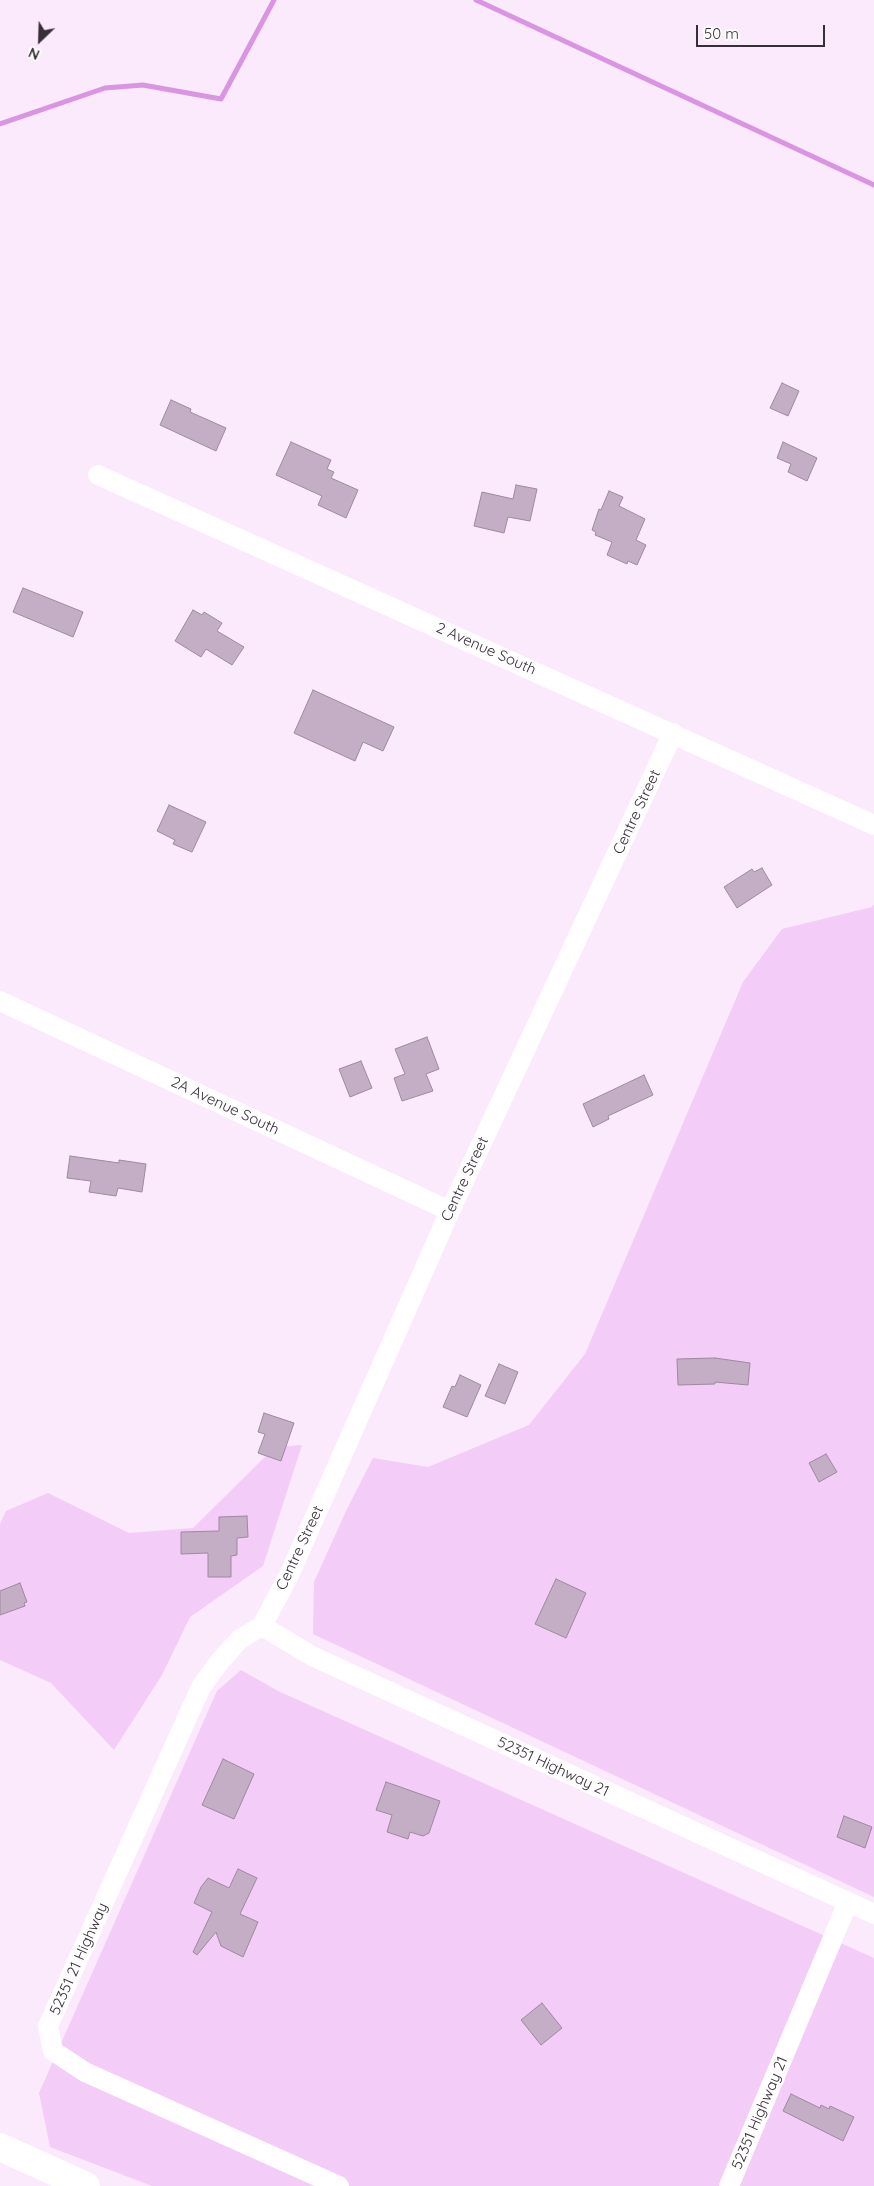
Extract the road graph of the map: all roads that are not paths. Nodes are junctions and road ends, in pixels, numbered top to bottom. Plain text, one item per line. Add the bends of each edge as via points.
1 (98, 475) dead end
2 (673, 734) junction
3 (874, 824) edge
4 (0, 1001) edge
5 (450, 1211) junction
6 (262, 1626) junction
7 (848, 1902) junction
8 (874, 1914) edge
9 (0, 2147) edge
10 (86, 2186) edge
11 (339, 2186) edge
12 (729, 2186) edge

1 - 2 street, 2 Avenue South
2 - 3 street, 2 Avenue South
2 - 5 street, Centre Street
4 - 5 street, 2A Avenue South
5 - 6 street, Centre Street via 290,1573
6 - 7 street, 52351 Highway 21 via 312,1656
6 - 11 street, 52351 21 Highway via 240,1639 201,1687 48,2026 53,2051 85,2072
7 - 8 street, 52351 Highway 21
7 - 12 street, 52351 Highway 21
9 - 10 main road

